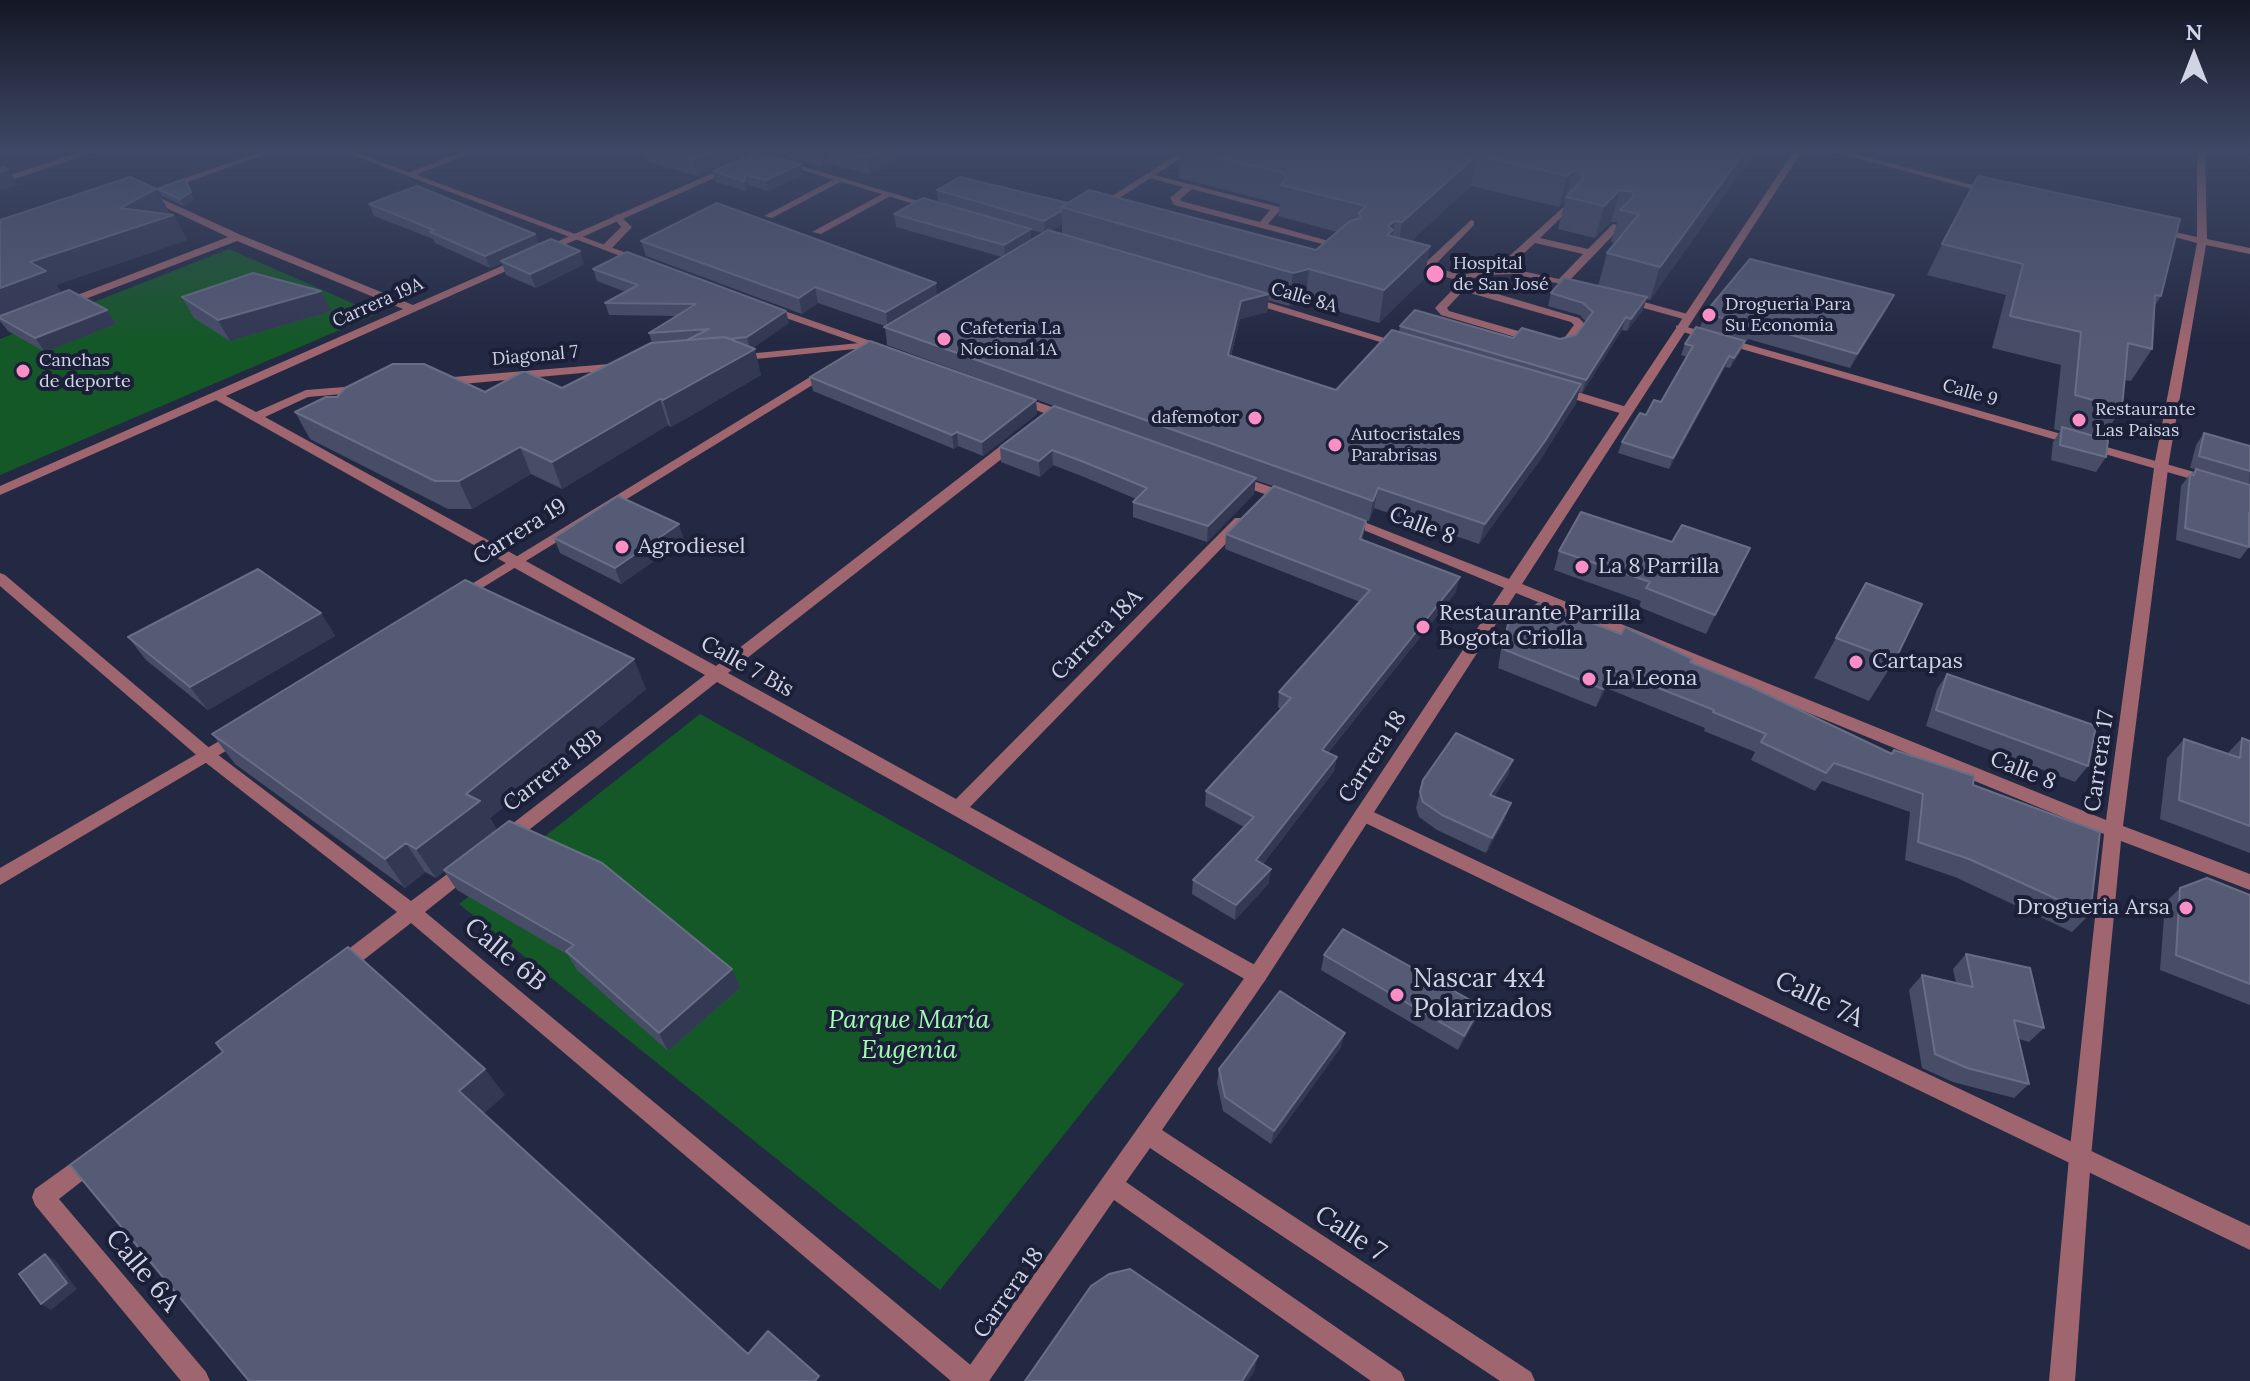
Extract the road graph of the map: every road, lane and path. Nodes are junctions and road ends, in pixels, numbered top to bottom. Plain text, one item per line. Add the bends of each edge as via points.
1 (190, 215) edge
2 (522, 215) edge
3 (622, 215) edge
4 (848, 215) edge
5 (1225, 215) edge
6 (1270, 215) edge
7 (1558, 215) edge
8 (1755, 215) edge
9 (2202, 215) edge
10 (618, 217) junction
11 (1471, 223) dead end
12 (1262, 225) junction
13 (1617, 226) edge
14 (2147, 229) edge
15 (817, 232) dead end
16 (575, 235) junction
17 (237, 237) junction
18 (1311, 238) junction
19 (1533, 239) junction
20 (2202, 241) junction
21 (607, 247) junction
22 (1301, 247) edge
23 (1350, 248) edge
24 (2250, 251) edge
25 (1590, 253) junction
26 (1391, 259) edge
27 (652, 264) edge
28 (1426, 268) junction
29 (1499, 271) junction
30 (1462, 282) junction
31 (1562, 282) junction
32 (1592, 290) edge
33 (1232, 295) edge
34 (1607, 295) edge
35 (756, 304) edge
36 (411, 308) junction
37 (44, 311) edge
38 (1684, 323) junction
39 (876, 341) junction
40 (1411, 348) edge
41 (892, 352) edge
42 (726, 359) edge
43 (632, 366) edge
44 (430, 382) edge
45 (383, 386) edge
46 (1545, 387) edge
47 (216, 395) junction
48 (1009, 396) edge
49 (1626, 411) junction
50 (1053, 412) junction
51 (255, 417) junction
52 (1041, 422) edge
53 (1082, 423) edge
54 (1029, 432) edge
55 (2161, 465) junction
56 (1226, 475) edge
57 (0, 491) edge
58 (1269, 491) junction
59 (2250, 492) edge
60 (1297, 501) edge
61 (1325, 512) edge
62 (513, 561) junction
63 (0, 578) edge
64 (1513, 584) junction
65 (447, 603) edge
66 (716, 675) junction
67 (247, 730) edge
68 (207, 755) junction
69 (957, 809) junction
70 (1363, 814) junction
71 (2113, 832) junction
72 (0, 877) edge
73 (2250, 882) edge
74 (411, 912) junction
75 (1257, 976) junction
76 (325, 979) edge
77 (1147, 1133) junction
78 (104, 1150) edge
79 (2080, 1157) junction
80 (1111, 1185) junction
81 (2250, 1238) edge
82 (197, 1381) edge
83 (972, 1381) edge
84 (1392, 1381) edge
85 (1522, 1381) edge
86 (2062, 1381) edge

1 - 17 street
2 - 16 street
3 - 10 street, Carrera 19A
4 - 15 street
5 - 12 street
6 - 12 street
7 - 19 street
8 - 38 street, Carrera 18
9 - 20 street, Carrera 17
10 - 16 street, Carrera 19A
10 - 21 street via 627,227
11 - 28 street
12 - 18 street
13 - 25 street
14 - 20 street
16 - 21 street
16 - 36 street, Carrera 19A
17 - 36 street
17 - 37 street
18 - 22 street
18 - 23 street
19 - 25 street
19 - 29 street
20 - 24 street
20 - 55 street, Carrera 17
21 - 27 street
25 - 31 street
26 - 28 street
28 - 30 street
29 - 30 street
29 - 31 street
30 - 30 street via 1443,312 1556,346 1566,344 1580,325
31 - 32 street
33 - 40 street, Calle 8A
34 - 38 street, Calle 9
35 - 39 street
36 - 47 street, Carrera 19A
38 - 49 street, Carrera 18
38 - 55 street, Calle 9
39 - 41 street
39 - 42 street
39 - 62 street, Carrera 19
43 - 44 street, Diagonal 7
45 - 51 street via 306,394
46 - 49 street
47 - 51 street, Calle 7 Bis
47 - 57 street, Carrera 19A
48 - 50 street
49 - 64 street, Carrera 18
50 - 52 street
50 - 53 street
51 - 62 street, Calle 7 Bis
54 - 66 street, Carrera 18B
55 - 59 street, Calle 9
55 - 71 street, Carrera 17
56 - 58 street
58 - 60 street
58 - 69 street, Carrera 18A
61 - 64 street, Calle 8
62 - 65 street, Carrera 19
62 - 66 street, Calle 7 Bis
63 - 68 street, Calle 6B
64 - 70 street, Carrera 18
64 - 71 street, Calle 8
66 - 69 street, Calle 7 Bis
66 - 74 street, Carrera 18B
67 - 68 street
68 - 72 street
68 - 74 street, Calle 6B
69 - 75 street, Calle 7 Bis
70 - 75 street, Carrera 18
70 - 79 street, Calle 7A
71 - 73 street, Calle 8
71 - 79 street, Carrera 17
74 - 76 street, Carrera 18B
74 - 83 street, Calle 6B
75 - 77 street, Carrera 18
77 - 80 street, Carrera 18
77 - 85 street, Calle 7
78 - 82 street, Calle 6A via 43,1197
79 - 81 street, Calle 7A
79 - 86 street, Carrera 17
80 - 83 street, Carrera 18
80 - 84 street

